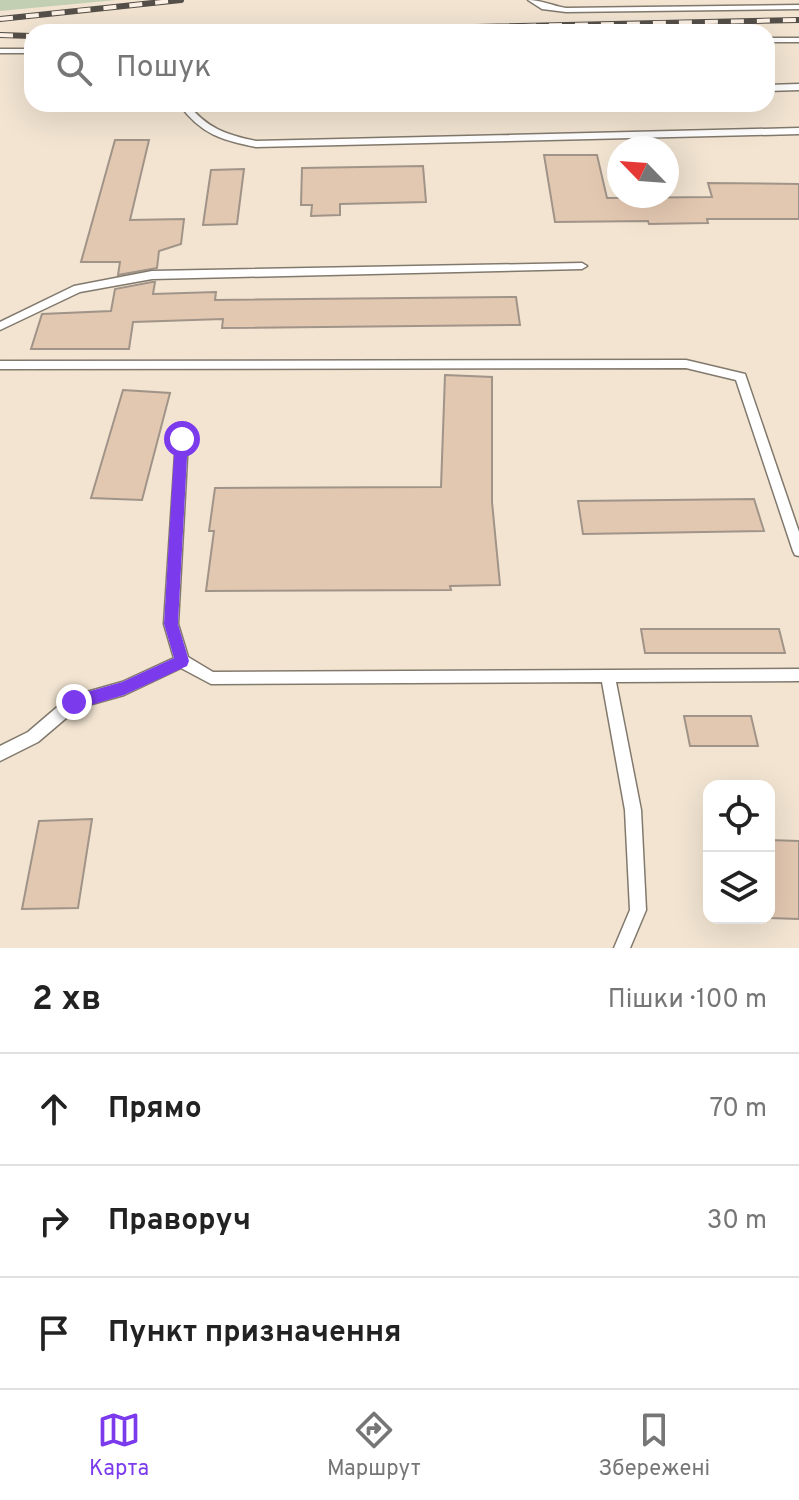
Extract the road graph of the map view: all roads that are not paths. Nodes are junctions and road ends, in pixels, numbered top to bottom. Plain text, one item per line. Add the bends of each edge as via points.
1 (532, 0) edge
2 (799, 7) edge
3 (775, 40) edge
4 (799, 40) edge
5 (0, 51) edge
6 (24, 52) edge
7 (799, 87) edge
8 (775, 88) edge
9 (189, 112) edge
10 (799, 131) edge
11 (582, 266) dead end
12 (0, 326) edge
13 (0, 365) edge
14 (182, 439) dead end
15 (799, 551) edge
16 (182, 661) junction
17 (799, 675) edge
18 (608, 676) junction
19 (0, 754) edge
20 (622, 948) edge

1 - 2 lane via 566,10
3 - 4 lane
5 - 6 lane
7 - 8 lane
9 - 10 lane via 217,136 256,144
11 - 12 lane via 152,275 78,289
13 - 15 lane via 686,364 741,377
14 - 16 lane via 171,624
16 - 18 lane via 211,678
16 - 19 lane via 124,688 74,702 33,737
17 - 18 lane
18 - 20 lane via 633,810 638,910

